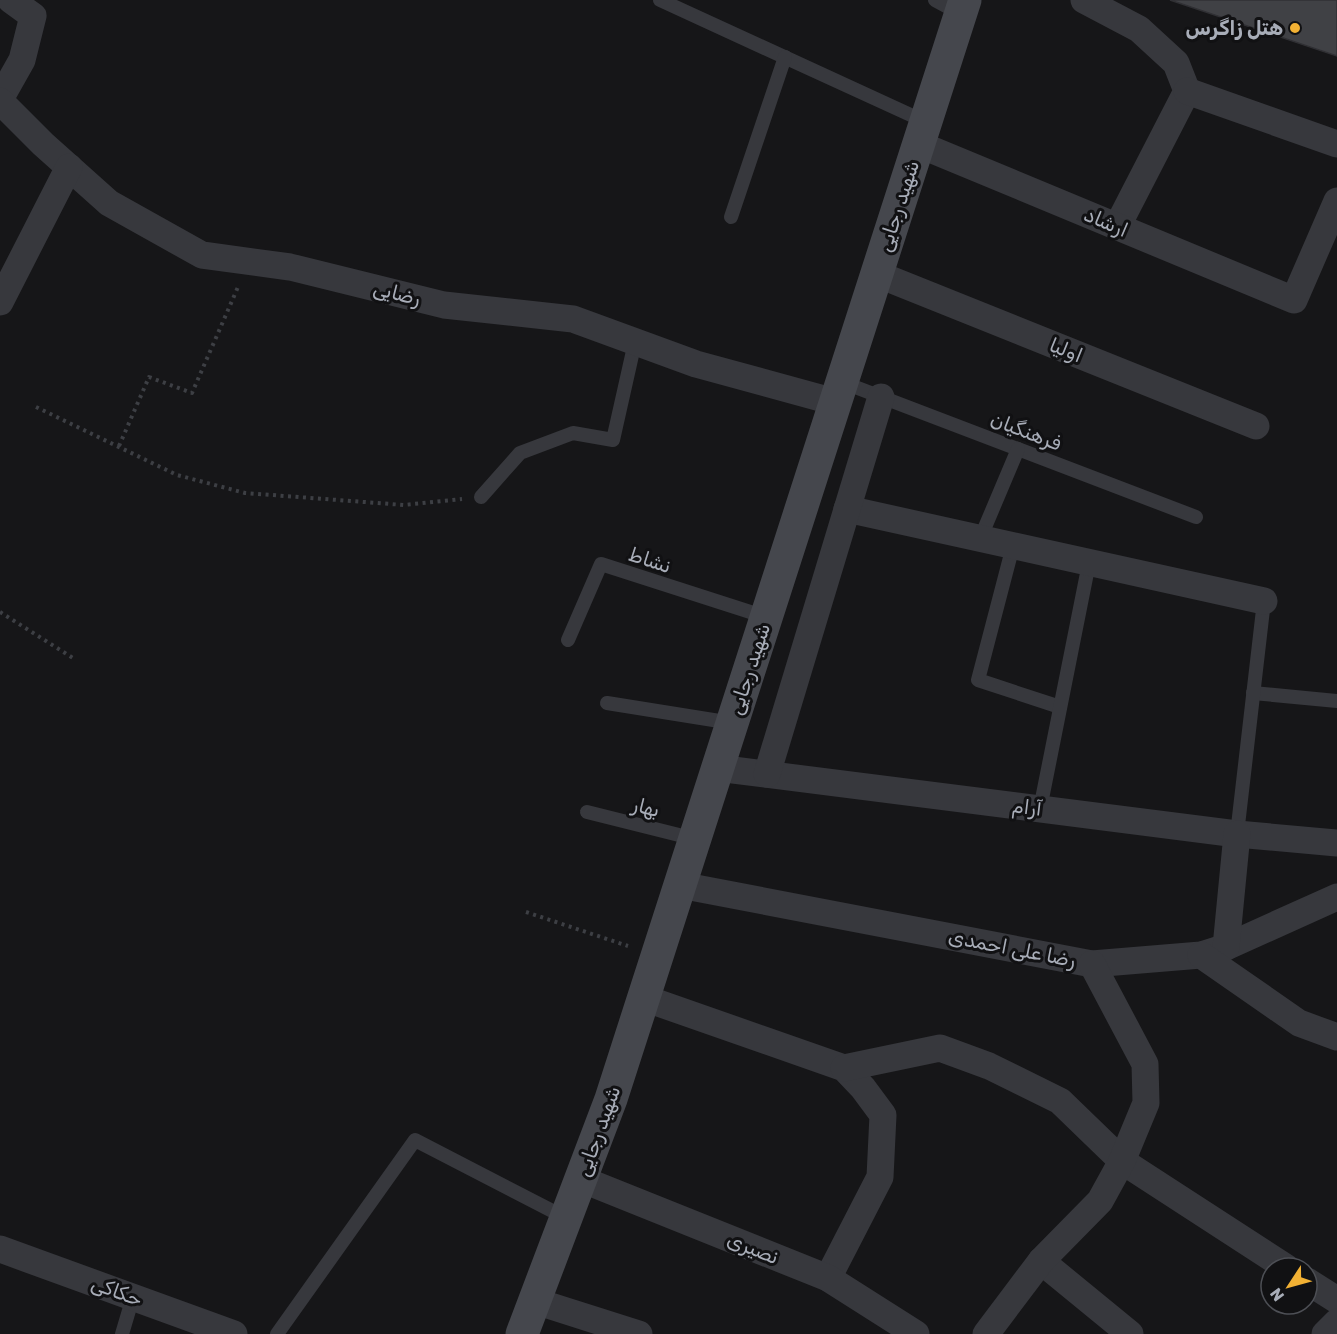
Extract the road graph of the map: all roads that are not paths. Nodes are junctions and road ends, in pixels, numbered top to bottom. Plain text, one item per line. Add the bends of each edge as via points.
1 (11, 0) edge
2 (660, 0) edge
3 (1084, 0) edge
4 (954, 5) edge
5 (785, 57) junction
6 (1187, 91) junction
7 (0, 100) edge
8 (922, 133) junction
9 (1337, 144) edge
10 (69, 167) junction
11 (1337, 201) edge
12 (731, 218) dead end
13 (1117, 227) junction
14 (877, 274) junction
15 (0, 302) edge
16 (635, 342) junction
17 (839, 392) junction
18 (881, 397) junction
19 (1256, 426) dead end
20 (1017, 449) junction
21 (480, 497) road end
22 (847, 509) junction
23 (1196, 517) dead end
24 (980, 539) junction
25 (1013, 546) junction
26 (1089, 563) junction
27 (1264, 601) joint
28 (766, 617) junction
29 (568, 640) dead end
30 (1253, 693) junction
31 (1337, 702) edge
32 (607, 703) dead end
33 (1060, 708) junction
34 (732, 723) junction
35 (717, 768) junction
36 (767, 774) junction
37 (1040, 809) junction
38 (587, 812) dead end
39 (1237, 834) junction
40 (694, 839) junction
41 (1337, 843) edge
42 (680, 885) junction
43 (1337, 897) edge
44 (1214, 951) junction
45 (1092, 964) junction
46 (644, 998) junction
47 (1337, 1037) edge
48 (844, 1068) junction
49 (1122, 1161) junction
50 (581, 1179) junction
51 (566, 1218) junction
52 (0, 1249) edge
53 (1268, 1256) edge
54 (1041, 1261) junction
55 (828, 1278) junction
56 (1319, 1289) edge
57 (133, 1297) junction
58 (1337, 1300) edge
59 (535, 1301) junction
60 (1337, 1322) edge
61 (122, 1334) edge
62 (234, 1334) edge
63 (277, 1334) edge
64 (522, 1334) edge
65 (639, 1334) edge
66 (916, 1334) edge
67 (986, 1334) edge
68 (1130, 1334) edge
69 (1324, 1334) edge

1 - 7 street, رضایی via 33,16 22,60
2 - 5 lane
3 - 6 street via 1139,29 1176,63
4 - 8 main road, شهید رجایی
5 - 8 lane
5 - 12 lane
6 - 9 street
6 - 13 street
7 - 10 street, رضایی
8 - 13 street, ارشاد
8 - 14 main road, شهید رجایی
10 - 15 street
10 - 16 street, رضایی via 109,203 202,255 290,267 444,305 573,319
11 - 13 street, ارشاد via 1294,300
14 - 17 main road, شهید رجایی
14 - 19 street, اولیا
16 - 17 street, رضایی via 696,364
16 - 21 lane via 613,440 573,434 520,453
17 - 18 lane, فرهنگیان
17 - 28 main road, شهید رجایی
18 - 20 lane, فرهنگیان
18 - 22 street
20 - 23 lane, فرهنگیان
20 - 24 lane
22 - 24 street
22 - 36 street
24 - 25 street
25 - 26 street
25 - 33 lane via 978,680
26 - 27 street
26 - 33 lane
27 - 30 lane
28 - 29 lane, نشاط via 601,564
28 - 34 main road, شهید رجایی
30 - 31 lane
30 - 39 lane
32 - 34 lane
33 - 37 lane
34 - 35 main road, شهید رجایی
35 - 36 street, آرام
35 - 40 main road, شهید رجایی
36 - 37 street, آرام
37 - 39 street, آرام
38 - 40 lane, بهار
39 - 41 street, آرام
39 - 44 street
40 - 42 main road, شهید رجایی
42 - 45 street, رضا علی احمدی
42 - 46 main road, شهید رجایی
43 - 44 street, رضا علی احمدی
44 - 45 street, رضا علی احمدی
44 - 47 street via 1299,1023
45 - 49 street via 1144,1064 1146,1103
46 - 48 street
46 - 50 main road, شهید رجایی
48 - 49 street via 940,1048 989,1066 1060,1101
48 - 55 street via 883,1115 880,1177
49 - 53 street
49 - 54 street via 1100,1201
50 - 51 main road, شهید رجایی
50 - 55 street, نصیری
51 - 59 main road, شهید رجایی
51 - 63 lane via 415,1140
52 - 57 street, حکاکی
54 - 67 street
54 - 68 street
55 - 66 street, نصیری
56 - 58 street
57 - 61 lane
57 - 62 street, حکاکی
59 - 64 main road, شهید رجایی
59 - 65 street
60 - 69 street

